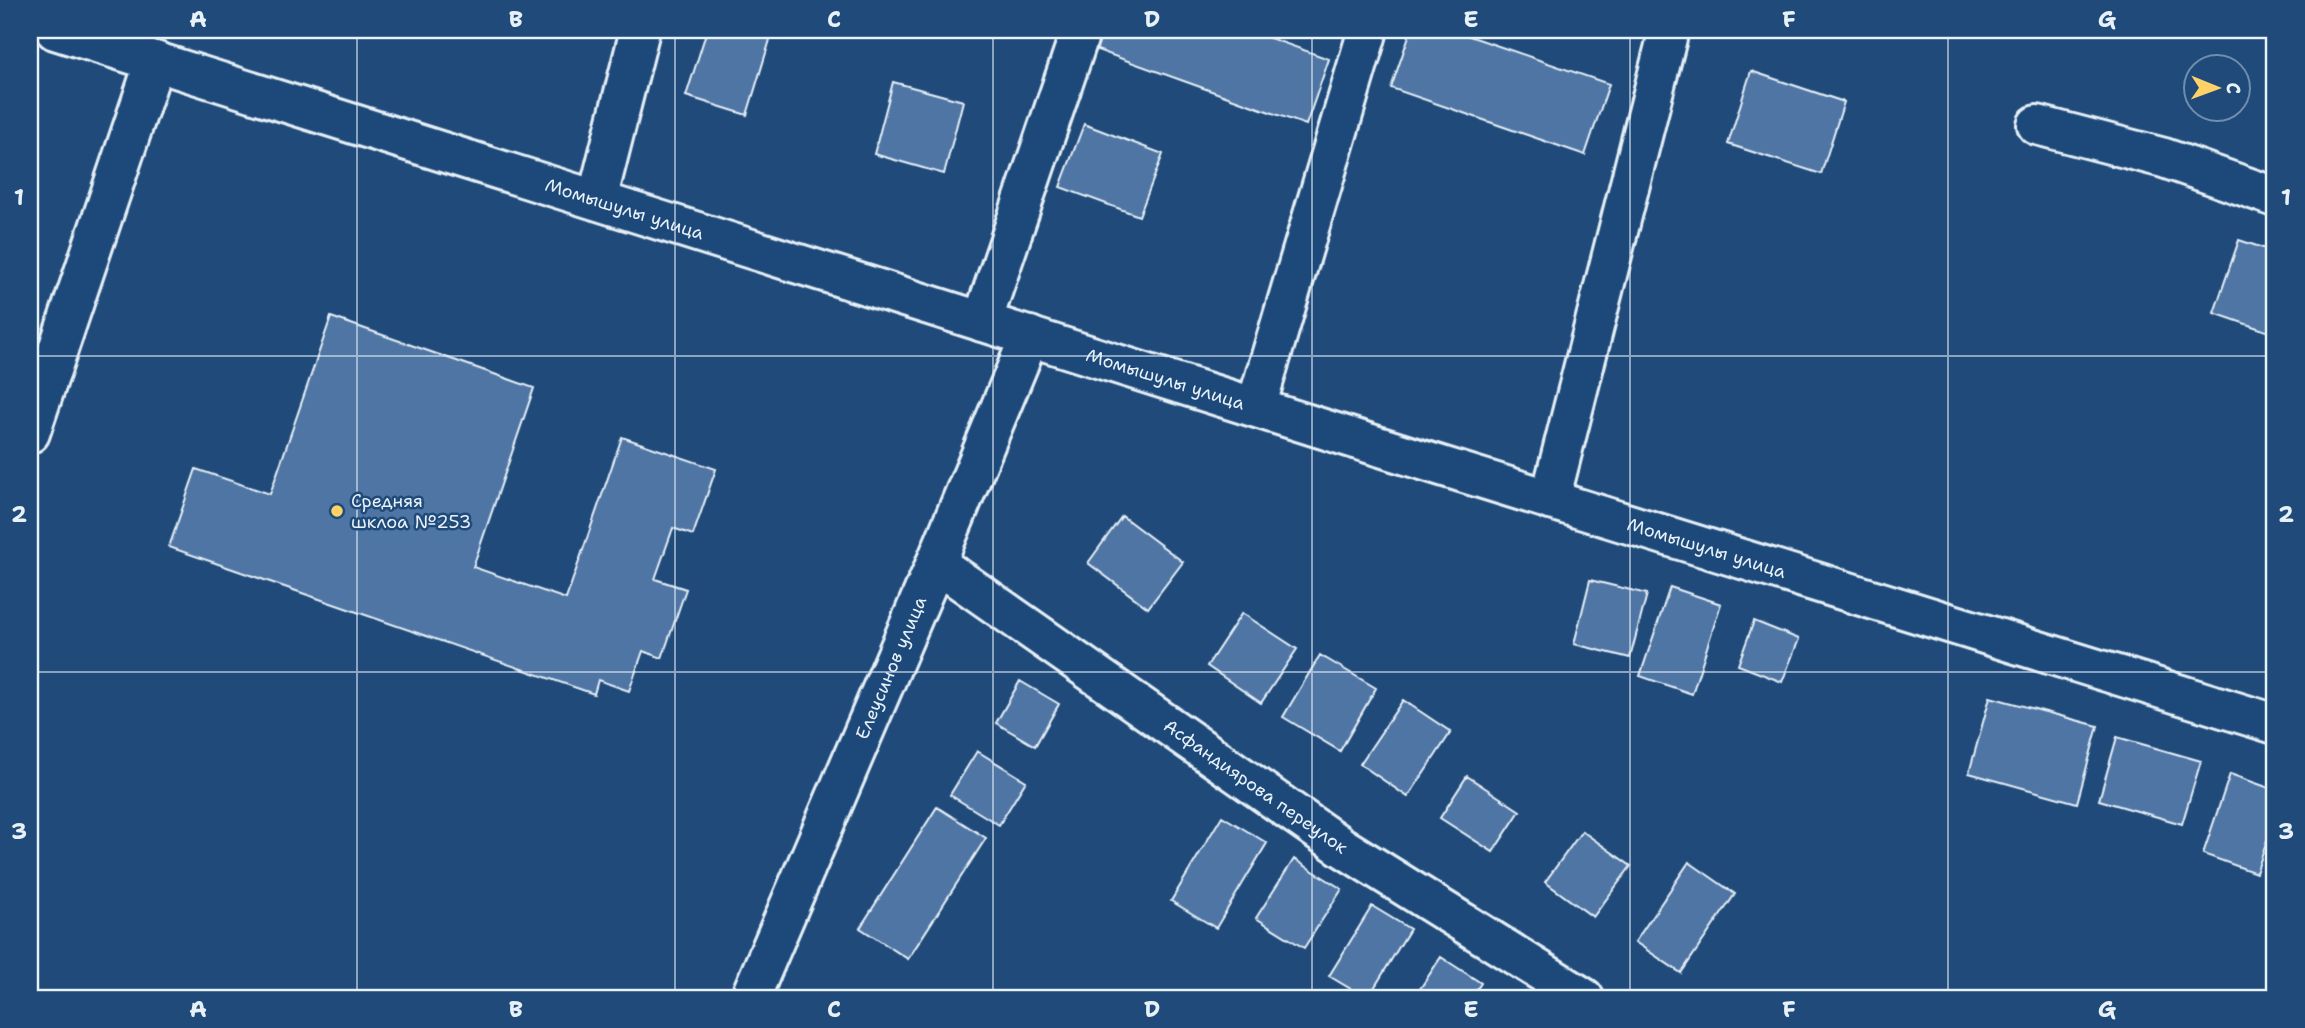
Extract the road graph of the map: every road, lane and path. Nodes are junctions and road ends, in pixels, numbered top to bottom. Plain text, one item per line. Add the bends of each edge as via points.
1 (55, 30) edge
2 (640, 30) edge
3 (1081, 30) edge
4 (1368, 30) edge
5 (1669, 30) edge
6 (155, 61) junction
7 (2037, 125) dead end
8 (2275, 197) edge
9 (597, 200) junction
10 (982, 321) junction
11 (1030, 336) junction
12 (1255, 407) junction
13 (30, 433) edge
14 (1550, 500) junction
15 (936, 563) junction
16 (2275, 724) edge
17 (750, 998) edge
18 (1584, 998) edge

1 - 6 street, Момышулы улица
2 - 9 street
3 - 10 street
4 - 12 street
5 - 14 street
6 - 9 street, Момышулы улица
6 - 13 street
7 - 8 street via 2164,158
9 - 10 street, Момышулы улица
10 - 11 street, Момышулы улица
11 - 12 street, Момышулы улица
11 - 15 street, Елеусинов улица
12 - 14 street, Момышулы улица
14 - 16 street, Момышулы улица
15 - 17 street, Елеусинов улица
15 - 18 street, Асфандиярова переулок via 1342,847

